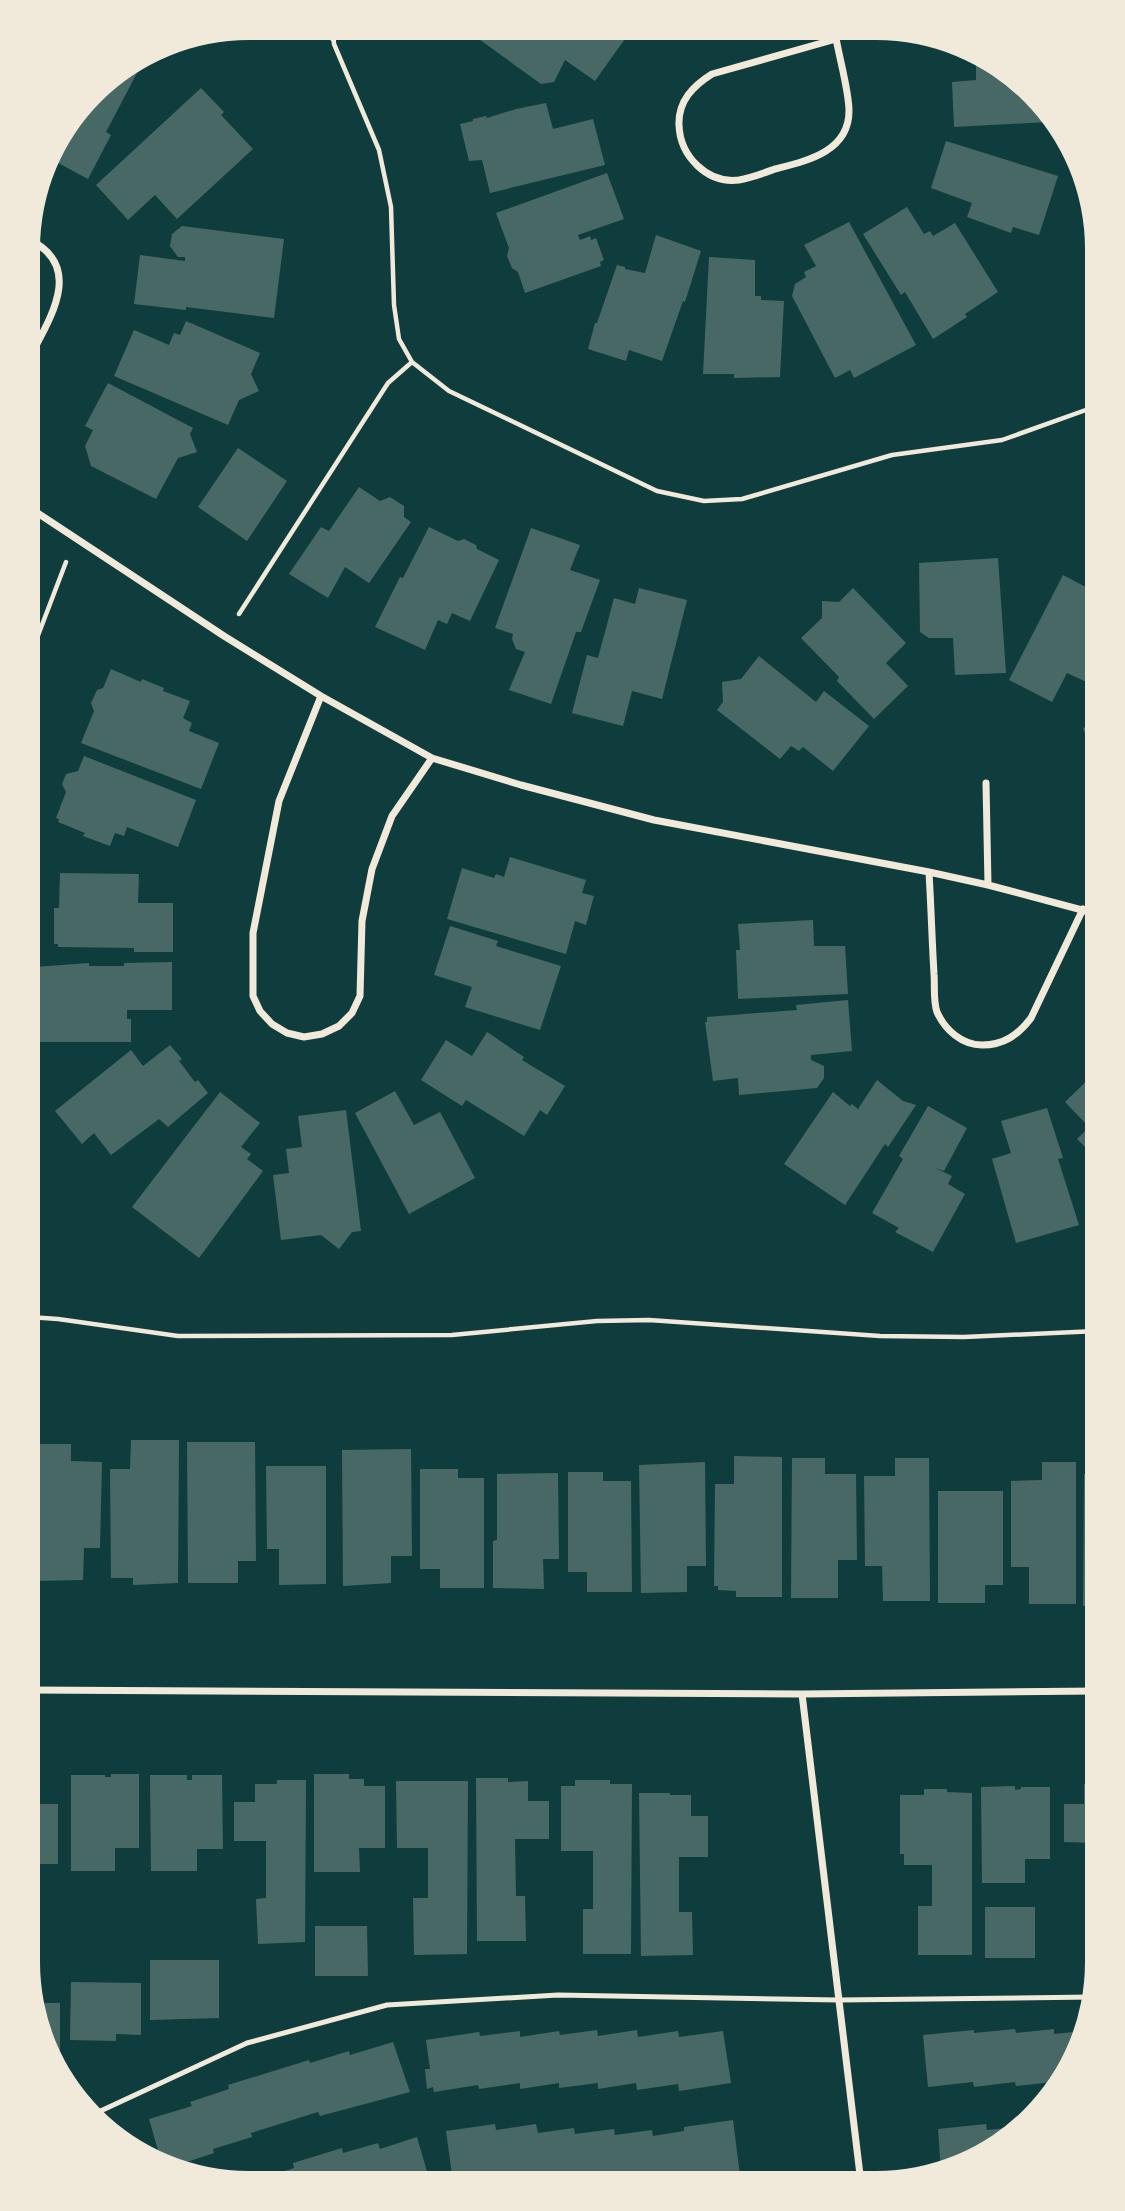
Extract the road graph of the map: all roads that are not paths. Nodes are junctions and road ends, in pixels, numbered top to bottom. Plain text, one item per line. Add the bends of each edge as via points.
1 (819, 40) edge
2 (836, 40) edge
3 (40, 247) edge
4 (40, 337) edge
5 (40, 515) edge
6 (321, 696) junction
7 (432, 758) junction
8 (986, 783) dead end
9 (929, 872) junction
10 (988, 885) junction
11 (1083, 909) joint
12 (40, 1690) edge
13 (1084, 1691) edge
14 (802, 1693) junction
15 (1082, 1997) edge
16 (839, 2000) junction
17 (102, 2110) edge
18 (860, 2171) edge

1 - 2 street via 712,74 696,84 679,117 679,136 694,164 722,179 738,180 819,157 837,143 849,112
3 - 4 street via 58,271 60,288
5 - 6 street
6 - 7 street
6 - 7 street via 279,801 253,933 253,996 266,1018 287,1033 304,1037 322,1034 352,1013 360,996 362,921 372,869 392,816
7 - 9 street via 654,820
8 - 10 street
9 - 10 street
9 - 11 street via 936,1008 951,1032 976,1045 992,1045 1021,1031
10 - 11 street
12 - 14 street
13 - 14 street
14 - 16 street
15 - 16 lane
16 - 17 lane via 558,1995 387,2005 247,2043
16 - 18 street

